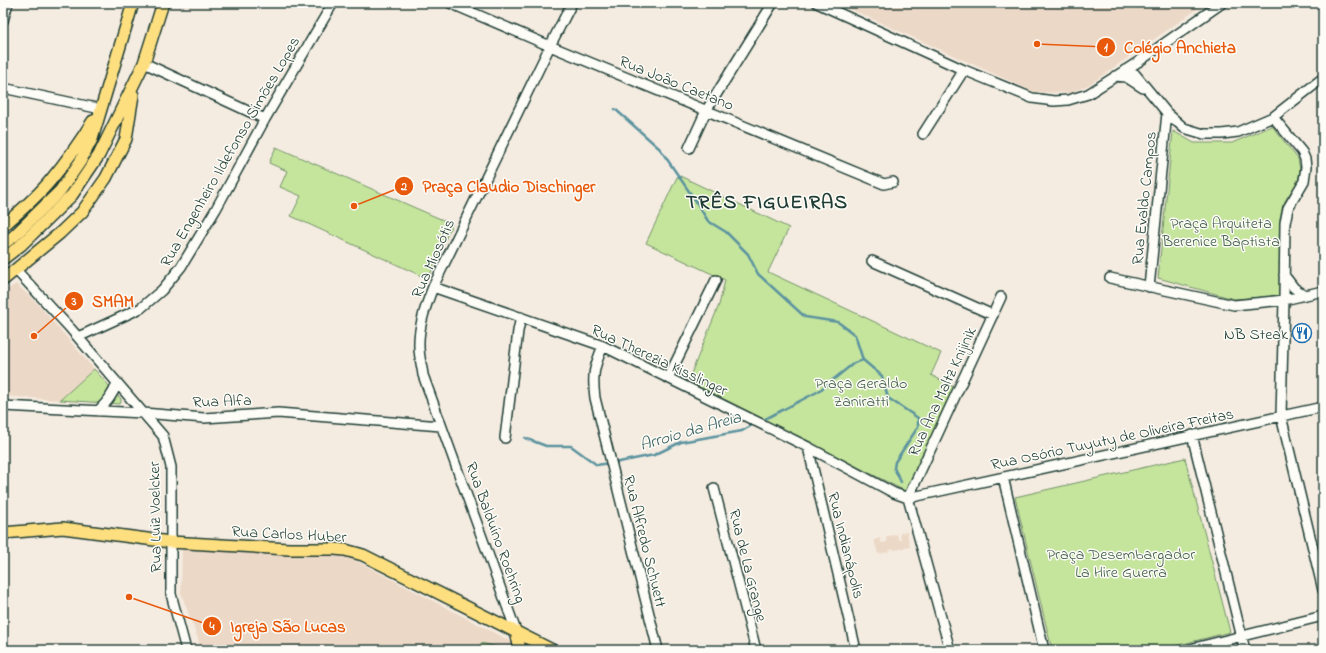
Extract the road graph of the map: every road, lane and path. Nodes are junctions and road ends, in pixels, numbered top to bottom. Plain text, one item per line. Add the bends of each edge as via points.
1 (8, 3) edge
2 (133, 3) edge
3 (163, 3) edge
4 (333, 3) edge
5 (450, 3) edge
6 (572, 3) edge
7 (773, 3) edge
8 (817, 3) edge
9 (1222, 3) edge
10 (3, 20) edge
11 (550, 46) junction
12 (1138, 62) junction
13 (144, 63) junction
14 (964, 70) junction
15 (1125, 70) junction
16 (1115, 76) junction
17 (1323, 78) edge
18 (134, 83) junction
19 (3, 88) edge
20 (1151, 93) junction
21 (101, 109) junction
22 (706, 111) junction
23 (1167, 112) junction
24 (1273, 117) junction
25 (265, 119) junction
26 (923, 134) dead end
27 (689, 148) dead end
28 (893, 182) dead end
29 (3, 226) edge
30 (3, 244) edge
31 (3, 259) edge
32 (872, 261) dead end
33 (16, 270) junction
34 (1284, 275) junction
35 (1110, 278) dead end
36 (3, 280) edge
37 (716, 280) dead end
38 (433, 287) junction
39 (1149, 287) junction
40 (1323, 291) edge
41 (1305, 295) junction
42 (1001, 297) dead end
43 (1284, 300) junction
44 (992, 315) junction
45 (522, 317) junction
46 (78, 337) junction
47 (603, 346) junction
48 (668, 378) junction
49 (117, 383) junction
50 (128, 395) junction
51 (3, 406) edge
52 (1323, 406) edge
53 (98, 411) junction
54 (120, 412) junction
55 (143, 413) junction
56 (1281, 416) junction
57 (424, 424) junction
58 (441, 426) junction
59 (1192, 436) junction
60 (505, 438) dead end
61 (447, 442) junction
62 (808, 447) junction
63 (1003, 477) junction
64 (714, 488) dead end
65 (908, 498) junction
66 (3, 533) edge
67 (170, 542) junction
68 (1323, 590) edge
69 (1323, 616) edge
70 (516, 631) junction
71 (1242, 636) junction
72 (186, 650) edge
73 (520, 650) edge
74 (552, 650) edge
75 (658, 650) edge
76 (756, 650) edge
77 (856, 650) edge
78 (950, 650) edge
79 (1044, 650) edge
80 (1186, 650) edge
81 (1245, 650) edge

1 - 10 street
2 - 21 main road
3 - 13 main road
4 - 25 street, Rua Engenheiro Ildefonso Simões Lopes
5 - 11 street, Rua João Caetano
6 - 11 street, Rua Miosótis
7 - 22 street
8 - 14 street
9 - 12 street
11 - 22 street, Rua João Caetano
11 - 38 street, Rua Miosótis
12 - 15 street
12 - 20 street via 1138,68
13 - 18 main road
13 - 25 street
14 - 16 street via 1032,98 1054,101 1088,94
14 - 26 street
15 - 16 street
15 - 20 street via 1135,74
16 - 20 street via 1126,77
17 - 24 street
18 - 31 main road via 99,155 72,195 22,245
18 - 33 main road via 126,139 106,178 82,212
19 - 21 street
20 - 23 street
21 - 29 main road via 49,182 25,208
21 - 30 main road via 92,139 80,162 60,190
22 - 27 street
22 - 28 street, Rua João Caetano via 884,184
23 - 24 street via 1184,128 1204,134 1238,132
23 - 39 street, Rua Evaldo Campos
24 - 34 street via 1302,152 1306,167 1304,181 1286,214
25 - 46 street, Rua Engenheiro Ildefonso Simões Lopes via 216,209 185,260 162,290 140,308
32 - 44 street
33 - 36 main road
33 - 46 street, Rua Luiz Voelcker
34 - 41 street via 1294,288
34 - 43 street
35 - 39 street
37 - 48 street
38 - 45 street, Rua Therezia Kisslinger
38 - 58 street, Rua Miosótis via 426,305 419,346 423,375
39 - 43 street via 1234,305
40 - 41 street
41 - 43 street
42 - 44 street, Rua Ana Maltz Knijinik
43 - 56 street
44 - 65 street, Rua Ana Maltz Knijinik
45 - 47 street, Rua Therezia Kisslinger
45 - 60 street via 518,331
46 - 49 street, Rua Luiz Voelcker
47 - 48 street, Rua Therezia Kisslinger
47 - 75 street, Rua Alfredo Schuett via 593,379 595,398
48 - 62 street, Rua Therezia Kisslinger
49 - 50 street, Rua Luiz Voelcker
49 - 53 street via 109,401
50 - 54 street via 128,406
50 - 55 street, Rua Luiz Voelcker
51 - 53 street, Rua Alfa
52 - 56 street, Rua Osório Tuyuty de Oliveira Freitas
53 - 54 street, Rua Alfa
54 - 55 street, Rua Alfa
55 - 57 street, Rua Alfa via 204,418 278,413
55 - 67 street, Rua Luiz Voelcker via 162,436 171,466
56 - 59 street, Rua Osório Tuyuty de Oliveira Freitas
56 - 68 street
57 - 58 street, Rua Alfa
57 - 61 street
58 - 61 street, Rua Balduíno Roehring
59 - 63 street, Rua Osório Tuyuty de Oliveira Freitas
59 - 71 street
61 - 70 street, Rua Balduíno Roehring
62 - 65 street, Rua Therezia Kisslinger
62 - 77 street, Rua Indianápolis
63 - 65 street, Rua Osório Tuyuty de Oliveira Freitas
63 - 79 street
64 - 76 street, Rua de La Grange
65 - 78 street
66 - 67 main road, Rua Carlos Huber via 63,528
67 - 70 main road, Rua Carlos Huber via 345,550 363,555
67 - 72 street, Rua Luiz Voelcker via 171,594
69 - 71 street
70 - 73 main road, Rua Balduíno Roehring
70 - 74 main road, Rua Carlos Huber
71 - 80 street
71 - 81 street

